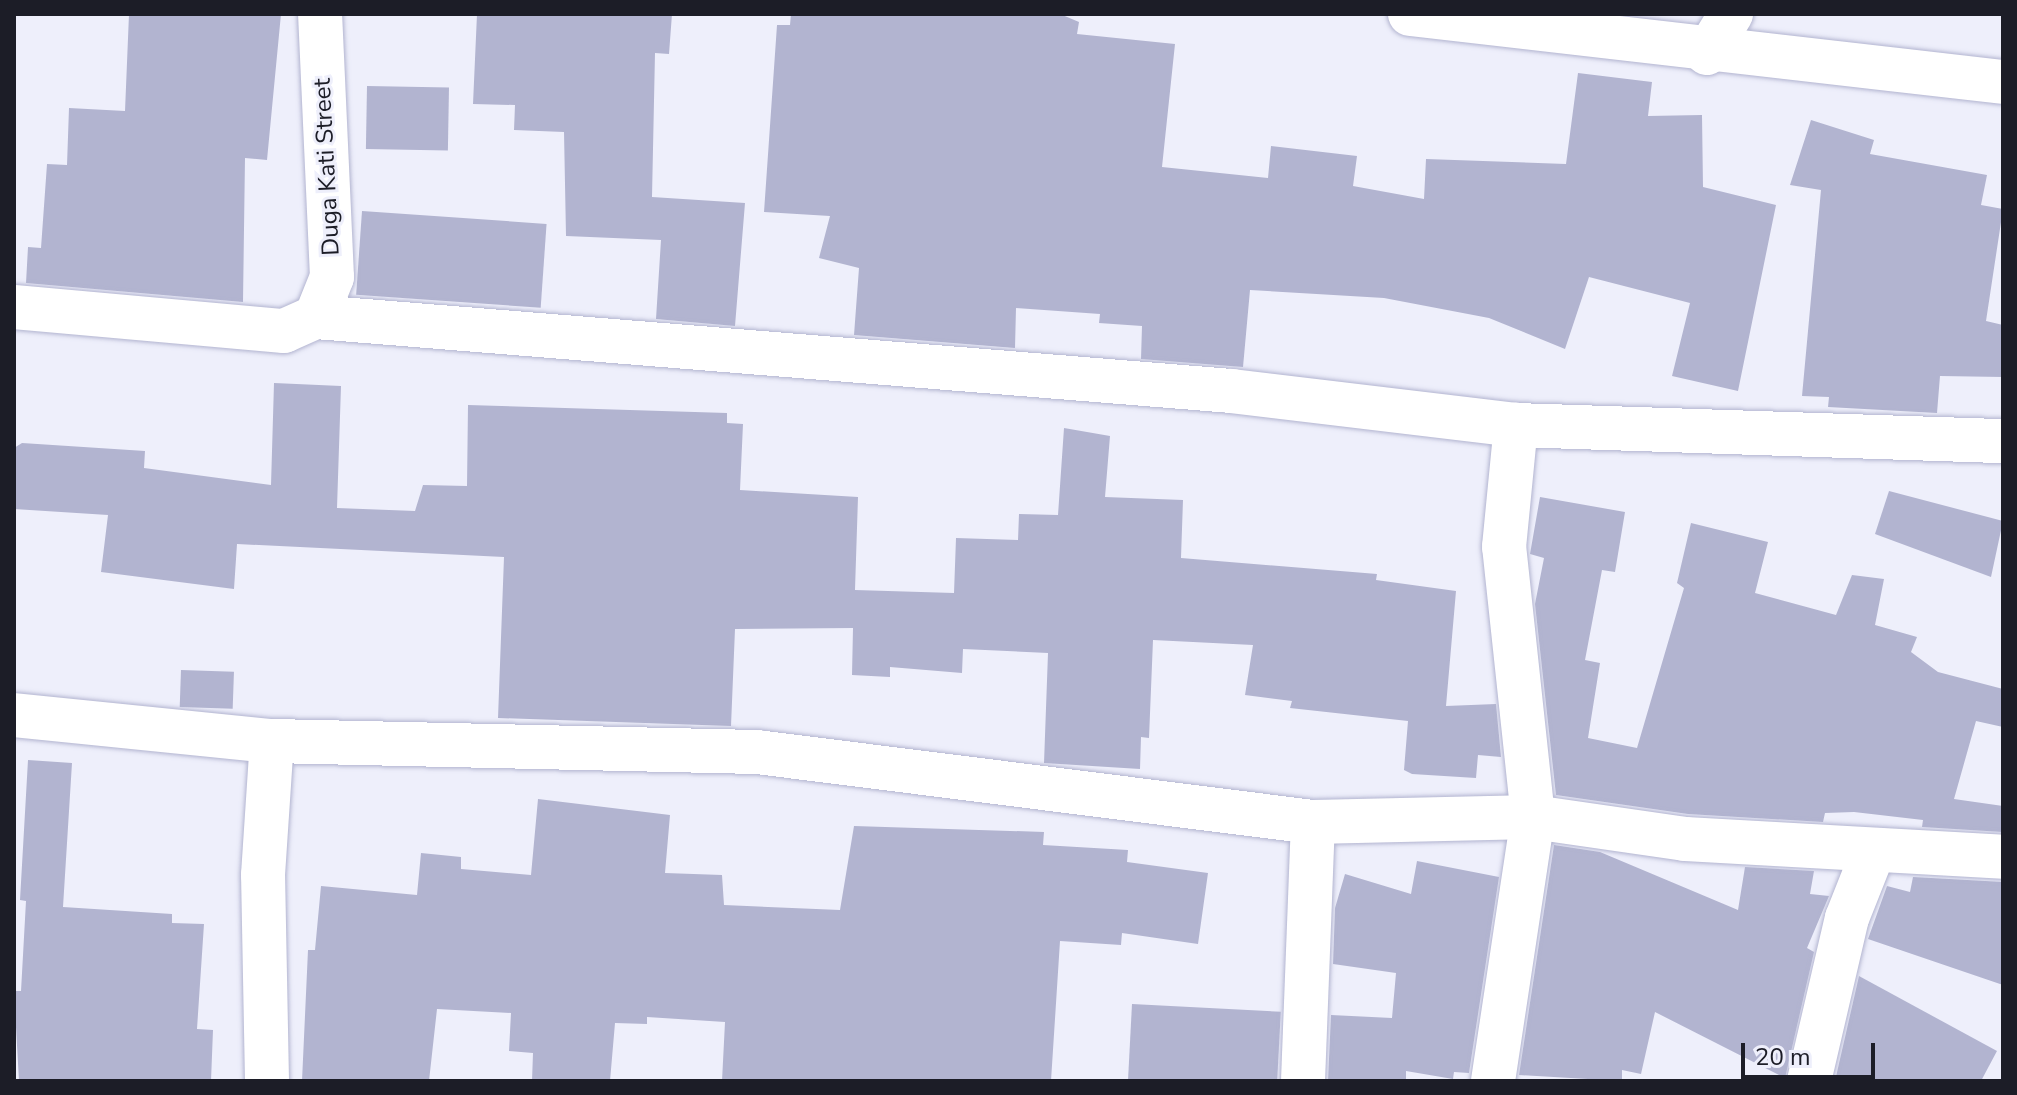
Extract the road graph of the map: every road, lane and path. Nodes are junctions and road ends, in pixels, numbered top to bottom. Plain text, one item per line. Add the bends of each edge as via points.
1 (320, 14) edge
2 (1410, 14) edge
3 (1731, 14) edge
4 (1707, 53) junction
5 (2003, 82) edge
6 (14, 307) edge
7 (316, 317) junction
8 (1516, 425) junction
9 (2003, 441) edge
10 (14, 715) edge
11 (272, 741) junction
12 (1533, 817) junction
13 (1313, 822) junction
14 (1872, 855) junction
15 (2003, 857) edge
16 (267, 1081) edge
17 (1303, 1081) edge
18 (1493, 1081) edge
19 (1809, 1081) edge

1 - 7 street, Duga Kati Street via 332,277
2 - 4 street
3 - 4 street
4 - 5 street
6 - 7 street via 284,331
7 - 8 street via 1231,391
8 - 9 street
8 - 12 street via 1504,547
10 - 11 street
11 - 13 street via 757,752
11 - 16 street via 263,875
12 - 13 street
12 - 14 street
12 - 18 street
13 - 17 street
14 - 15 street
14 - 19 street via 1847,918

